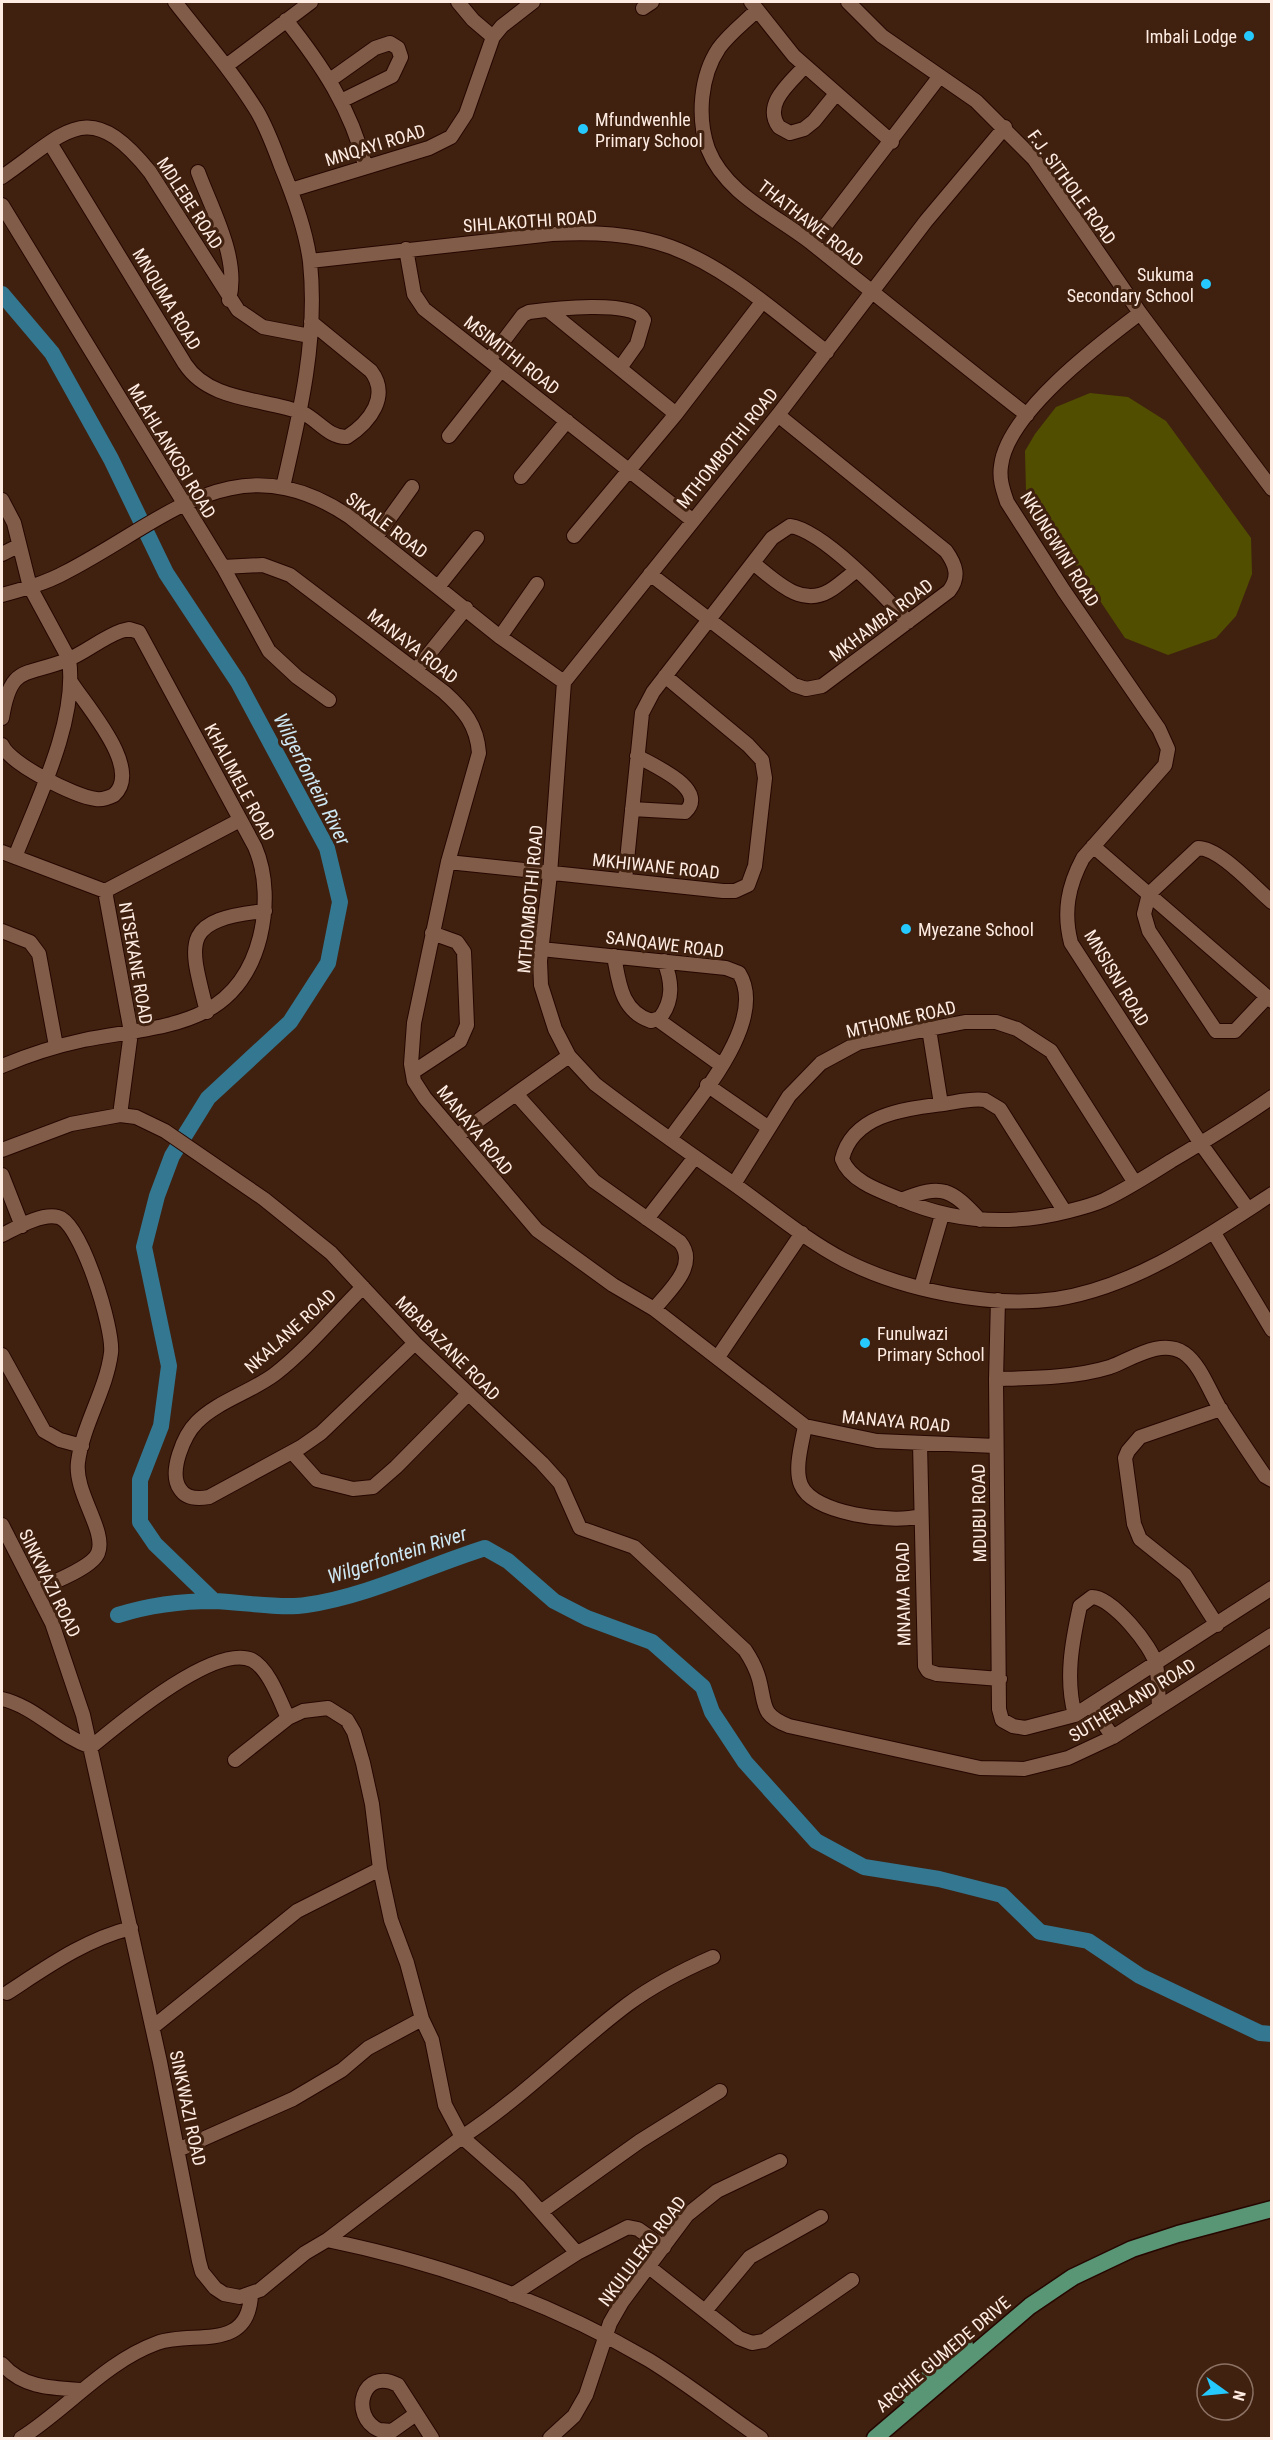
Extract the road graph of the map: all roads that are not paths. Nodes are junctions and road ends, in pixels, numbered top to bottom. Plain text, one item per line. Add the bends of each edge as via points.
1 (311, 2) edge
2 (458, 2) edge
3 (532, 2) edge
4 (848, 2) edge
5 (180, 3) edge
6 (754, 6) edge
7 (286, 20) junction
8 (493, 37) junction
9 (226, 66) junction
10 (805, 66) junction
11 (940, 76) junction
12 (330, 80) junction
13 (836, 95) junction
14 (341, 101) junction
15 (1005, 127) junction
16 (892, 141) junction
17 (50, 143) junction
18 (365, 165) junction
19 (198, 172) dead end
20 (2, 177) edge
21 (291, 190) junction
22 (2, 205) edge
23 (812, 243) junction
24 (406, 249) junction
25 (310, 261) junction
26 (871, 293) junction
27 (230, 300) junction
28 (762, 302) junction
29 (548, 310) junction
30 (1140, 313) junction
31 (311, 329) junction
32 (827, 352) junction
33 (489, 360) junction
34 (620, 368) junction
35 (501, 370) junction
36 (300, 412) junction
37 (676, 414) junction
38 (778, 415) junction
39 (1027, 415) junction
40 (567, 421) junction
41 (449, 436) dead end
42 (628, 470) junction
43 (521, 477) dead end
44 (412, 487) dead end
45 (283, 488) junction
46 (1272, 489) edge
47 (2, 500) edge
48 (182, 503) junction
49 (692, 520) junction
50 (574, 536) dead end
51 (376, 537) junction
52 (477, 538) dead end
53 (18, 546) junction
54 (2, 554) edge
55 (753, 563) junction
56 (223, 567) junction
57 (856, 571) junction
58 (650, 574) junction
59 (537, 584) dead end
60 (30, 587) junction
61 (438, 587) junction
62 (2, 595) edge
63 (466, 608) junction
64 (710, 619) junction
65 (908, 622) junction
66 (500, 637) junction
67 (69, 659) junction
68 (416, 670) junction
69 (665, 676) junction
70 (71, 682) junction
71 (564, 682) junction
72 (329, 700) dead end
73 (2, 718) edge
74 (2, 745) edge
75 (637, 756) junction
76 (1165, 765) joint
77 (45, 778) junction
78 (632, 809) junction
79 (240, 820) junction
80 (1093, 846) junction
81 (8, 855) edge
82 (448, 862) junction
83 (550, 874) junction
84 (625, 880) junction
85 (105, 891) junction
86 (1149, 894) junction
87 (1272, 902) edge
88 (265, 910) junction
89 (2, 931) edge
90 (432, 933) junction
91 (541, 949) junction
92 (614, 956) junction
93 (664, 961) junction
94 (1269, 999) edge
95 (207, 1012) junction
96 (657, 1019) junction
97 (929, 1029) junction
98 (131, 1032) junction
99 (56, 1046) junction
100 (569, 1056) junction
101 (721, 1065) junction
102 (2, 1066) edge
103 (412, 1072) junction
104 (707, 1085) junction
105 (516, 1094) junction
106 (1272, 1098) edge
107 (941, 1104) junction
108 (120, 1114) junction
109 (770, 1128) junction
110 (458, 1135) junction
111 (670, 1139) junction
112 (1202, 1144) junction
113 (2, 1150) edge
114 (695, 1157) junction
115 (2, 1175) edge
116 (1136, 1183) junction
117 (734, 1184) junction
118 (1272, 1194) edge
119 (901, 1200) junction
120 (1248, 1209) junction
121 (1065, 1212) junction
122 (942, 1215) junction
123 (647, 1219) junction
124 (980, 1220) junction
125 (22, 1226) junction
126 (802, 1233) junction
127 (1214, 1233) junction
128 (2, 1234) edge
129 (363, 1287) junction
130 (921, 1287) junction
131 (998, 1300) junction
132 (654, 1310) junction
133 (1272, 1330) edge
134 (415, 1343) junction
135 (2, 1355) edge
136 (718, 1358) junction
137 (996, 1379) junction
138 (467, 1395) junction
139 (1221, 1409) junction
140 (805, 1426) junction
141 (920, 1443) junction
142 (82, 1446) junction
143 (996, 1446) junction
144 (292, 1452) junction
145 (1272, 1480) edge
146 (920, 1516) junction
147 (2, 1526) edge
148 (1272, 1588) edge
149 (36, 1590) junction
150 (1216, 1625) junction
151 (1272, 1635) edge
152 (1156, 1663) junction
153 (1000, 1679) junction
154 (2, 1699) edge
155 (1091, 1706) junction
156 (1159, 1707) junction
157 (1075, 1715) junction
158 (288, 1718) junction
159 (789, 1726) joint
160 (1113, 1737) junction
161 (90, 1747) junction
162 (235, 1760) dead end
163 (380, 1869) junction
164 (131, 1928) junction
165 (713, 1958) dead end
166 (7, 1993) dead end
167 (422, 2019) junction
168 (153, 2027) junction
169 (720, 2091) dead end
170 (462, 2137) junction
171 (178, 2150) junction
172 (780, 2161) dead end
173 (1272, 2209) edge
174 (542, 2211) junction
175 (821, 2217) dead end
176 (327, 2240) junction
177 (664, 2247) junction
178 (577, 2253) junction
179 (650, 2267) junction
180 (852, 2280) dead end
181 (251, 2295) junction
182 (512, 2295) junction
183 (705, 2311) junction
184 (605, 2337) junction
185 (2, 2364) edge
186 (82, 2390) junction
187 (416, 2414) dead end
188 (878, 2435) edge
189 (21, 2439) edge
190 (432, 2439) edge
191 (550, 2439) edge
192 (761, 2439) edge

1 - 7 street
2 - 8 street
3 - 8 street, MNQAYI ROAD
4 - 11 street, F.J. SITHOLE ROAD via 882,36
5 - 9 street
6 - 10 street
6 - 23 street, THATHAWE ROAD via 711,62 702,98 708,149 731,184
7 - 9 street
7 - 12 street
8 - 18 street, MNQAYI ROAD via 466,114 451,137 429,148
9 - 21 street via 267,129
10 - 13 street
10 - 13 street via 777,99 773,113 778,127 790,133 804,129
11 - 15 street, F.J. SITHOLE ROAD
11 - 16 street
12 - 14 street
12 - 14 street via 375,48 390,43 398,48 401,57 392,76
13 - 16 street
14 - 18 street
15 - 26 street, MTHOMBOTHI ROAD
15 - 30 street, F.J. SITHOLE ROAD via 1034,159
16 - 23 street
17 - 20 street, MDLEBE ROAD
17 - 27 street, MDLEBE ROAD via 87,126 113,135 150,172
17 - 36 street, MNQUMA ROAD via 197,380
18 - 21 street, MNQAYI ROAD
19 - 27 street via 229,261 233,286
21 - 25 street
22 - 48 street, MLAHLANKOSI ROAD
23 - 26 street, THATHAWE ROAD
24 - 25 street, SIHLAKOTHI ROAD
24 - 28 street, SIHLAKOTHI ROAD via 552,234 618,235 672,247
24 - 33 street, MSIMITHI ROAD via 417,301
25 - 31 street
26 - 32 street, MTHOMBOTHI ROAD
26 - 39 street, THATHAWE ROAD
27 - 31 street, MDLEBE ROAD via 263,327
28 - 32 street, SIHLAKOTHI ROAD
28 - 37 street
29 - 33 street via 523,315
29 - 34 street
29 - 34 street via 620,308 642,315 642,334
30 - 39 street, NKUNGWINI ROAD via 1098,346
30 - 46 street, F.J. SITHOLE ROAD
31 - 36 street
31 - 36 street, MNQUMA ROAD via 371,371 380,388 378,405 347,437 336,437
32 - 38 street, MTHOMBOTHI ROAD
33 - 35 street, MSIMITHI ROAD
34 - 37 street
35 - 40 street, MSIMITHI ROAD
35 - 41 street
36 - 45 street
37 - 42 street
38 - 49 street, MTHOMBOTHI ROAD
38 - 65 street, MKHAMBA ROAD via 917,525 952,560 956,583
39 - 76 street, NKUNGWINI ROAD via 1005,449 1001,466 1001,486 1007,502 1159,729 1168,749
40 - 42 street, MSIMITHI ROAD
40 - 43 street
42 - 49 street, MSIMITHI ROAD
42 - 50 street
44 - 51 street
45 - 48 street, SIKALE ROAD via 242,485
45 - 51 street, SIKALE ROAD via 333,506
47 - 53 street via 13,519
48 - 56 street, MLAHLANKOSI ROAD
48 - 60 street, SIKALE ROAD via 68,571
49 - 58 street, MTHOMBOTHI ROAD
51 - 61 street, SIKALE ROAD
52 - 61 street
53 - 54 street
53 - 60 street
55 - 57 street via 800,595 828,592
55 - 57 street via 772,538 790,526 812,534
55 - 64 street
56 - 68 street, MANAYA ROAD via 263,565 290,575
56 - 72 street, MLAHLANKOSI ROAD via 268,651
57 - 65 street
58 - 64 street, MKHAMBA ROAD
58 - 71 street, MTHOMBOTHI ROAD
59 - 66 street
60 - 62 street, SIKALE ROAD
60 - 67 street
61 - 63 street, SIKALE ROAD
63 - 66 street, SIKALE ROAD
63 - 68 street
64 - 65 street, MKHAMBA ROAD via 794,685 806,689 822,686
64 - 69 street
66 - 71 street, SIKALE ROAD
67 - 70 street
67 - 73 street via 14,680 5,697
67 - 79 street, KHALIMELE ROAD via 111,635 129,629 139,632
68 - 82 street, MANAYA ROAD via 462,708 478,738 475,774
69 - 75 street via 642,713
69 - 84 street, MKHIWANE ROAD via 762,760 765,778 755,866 748,885 735,891
70 - 77 street
70 - 77 street via 117,752 123,782 114,795 98,800
71 - 83 street, MTHOMBOTHI ROAD
74 - 77 street via 10,758
75 - 78 street
75 - 78 street via 682,783 691,801 685,812
76 - 80 street, MNSISNI ROAD
77 - 81 street
78 - 84 street
79 - 85 street
79 - 88 street, KHALIMELE ROAD via 262,864
80 - 86 street
80 - 112 street, MNSISNI ROAD via 1074,876 1068,896 1066,923 1071,943
81 - 85 street, NTSEKANE ROAD
82 - 83 street, MKHIWANE ROAD
82 - 90 street, MANAYA ROAD
83 - 84 street, MKHIWANE ROAD
83 - 91 street, MTHOMBOTHI ROAD
85 - 98 street, NTSEKANE ROAD
86 - 87 street via 1190,853 1204,848
86 - 94 street
86 - 94 street via 1144,915 1149,931 1216,1031 1235,1031
88 - 95 street, KHALIMELE ROAD via 250,967 222,1001
88 - 95 street via 216,920 197,936 193,951
89 - 99 street via 30,942 39,954
90 - 103 street, MANAYA ROAD via 411,1046
90 - 103 street via 457,942 464,952 467,1025 460,1041
91 - 92 street, SANQAWE ROAD
91 - 100 street, MTHOMBOTHI ROAD via 542,986 555,1029
92 - 93 street, SANQAWE ROAD
92 - 96 street via 626,1004 640,1016 651,1021
93 - 96 street via 671,991 666,1011
93 - 101 street, SANQAWE ROAD via 740,973 746,1006 743,1023
95 - 98 street, KHALIMELE ROAD via 182,1022
96 - 101 street
97 - 107 street
97 - 109 street, MTHOME ROAD via 858,1043 841,1051 804,1078
97 - 116 street, MTHOME ROAD via 965,1022 996,1022 1035,1039 1051,1052
98 - 99 street, KHALIMELE ROAD
98 - 108 street, NTSEKANE ROAD
99 - 102 street, KHALIMELE ROAD
100 - 105 street
100 - 111 street, MTHOMBOTHI ROAD via 595,1084
101 - 104 street, SANQAWE ROAD
103 - 110 street, MANAYA ROAD via 424,1098
104 - 109 street
104 - 111 street, SANQAWE ROAD
105 - 110 street
105 - 123 street via 594,1181
106 - 112 street
107 - 119 street via 886,1114 862,1128 844,1150 842,1159 850,1173
107 - 121 street via 979,1099 996,1105
108 - 113 street via 71,1124
108 - 129 street, MBABAZANE ROAD via 165,1131 196,1152 304,1229
109 - 117 street, MTHOME ROAD
110 - 132 street, MANAYA ROAD via 537,1230 613,1286
111 - 114 street, MTHOMBOTHI ROAD
112 - 116 street
112 - 120 street, MNSISNI ROAD
114 - 117 street, MTHOMBOTHI ROAD
114 - 123 street
115 - 125 street
116 - 121 street via 1102,1201
117 - 126 street, MTHOMBOTHI ROAD
118 - 120 street, MTHOMBOTHI ROAD
119 - 122 street
119 - 124 street via 921,1192 947,1191
120 - 127 street, MTHOMBOTHI ROAD
121 - 124 street via 1040,1218
122 - 124 street
122 - 130 street
123 - 132 street via 680,1242 688,1254 681,1275
125 - 128 street
125 - 142 street via 52,1216 60,1217 71,1227 110,1330 111,1356
126 - 130 street, MTHOMBOTHI ROAD via 843,1260
126 - 136 street
127 - 131 street, MTHOMBOTHI ROAD via 1125,1277 1082,1292 1028,1301
127 - 133 street
129 - 134 street, MBABAZANE ROAD
129 - 144 street, NKALANE ROAD via 276,1373 196,1423 182,1447 176,1477 184,1494 199,1499 228,1488
130 - 131 street, MTHOMBOTHI ROAD
131 - 137 street, MDUBU ROAD
132 - 136 street, MANAYA ROAD
134 - 138 street, MBABAZANE ROAD
134 - 144 street via 334,1421
135 - 142 street via 44,1431
136 - 140 street, MANAYA ROAD
137 - 139 street via 1079,1373 1109,1367 1160,1348 1172,1348 1192,1361
137 - 143 street, MDUBU ROAD
138 - 144 street via 373,1487 353,1489 317,1480
138 - 159 street, MBABAZANE ROAD via 560,1483 580,1528 634,1547 745,1650 755,1665 764,1708 771,1717
139 - 145 street via 1265,1476
139 - 150 street via 1140,1437 1125,1458 1134,1524 1140,1539 1185,1575
140 - 141 street, MANAYA ROAD via 878,1441
140 - 146 street via 798,1474 801,1486 816,1503 887,1518
141 - 143 street, MANAYA ROAD
141 - 146 street, MNAMA ROAD
142 - 149 street via 78,1462 80,1488 100,1539 98,1554 88,1565
143 - 153 street, MDUBU ROAD
146 - 153 street, MNAMA ROAD via 925,1666 937,1674
147 - 149 street, SINKWAZI ROAD
148 - 150 street
149 - 161 street, SINKWAZI ROAD via 62,1647
150 - 152 street
151 - 156 street, SUTHERLAND ROAD
152 - 155 street
152 - 156 street
152 - 157 street via 1115,1606 1103,1598 1085,1600 1080,1606 1069,1673
153 - 157 street, MDUBU ROAD via 999,1714 1006,1723 1018,1728 1036,1727
154 - 161 street via 34,1711 69,1738
155 - 157 street
155 - 160 street
156 - 160 street, SUTHERLAND ROAD
158 - 161 street via 257,1664 233,1658 212,1665 150,1699
158 - 162 street
158 - 163 street via 317,1707 338,1711 347,1720 354,1732 372,1804
159 - 160 street, SUTHERLAND ROAD via 980,1768 1001,1769 1024,1769 1068,1758
161 - 164 street, SINKWAZI ROAD
163 - 167 street via 396,1938
163 - 168 street via 297,1911
164 - 166 street via 76,1948
164 - 168 street, SINKWAZI ROAD
165 - 170 street via 683,1970 628,2004 500,2112
167 - 170 street via 434,2049 445,2105
167 - 171 street via 368,2048 342,2070 293,2099
168 - 171 street, SINKWAZI ROAD
169 - 174 street via 649,2135
170 - 174 street
170 - 176 street
171 - 181 street, SINKWAZI ROAD via 202,2272 224,2294
172 - 177 street, NKULULEKO ROAD via 717,2191 696,2207
173 - 188 main road, ARCHIE GUMEDE DRIVE via 1132,2249 1073,2277 1030,2306
174 - 178 street
175 - 183 street via 750,2257
176 - 181 street
176 - 182 street via 428,2266
177 - 178 street via 638,2229 628,2227
177 - 179 street, NKULULEKO ROAD
178 - 182 street
179 - 183 street
179 - 184 street, NKULULEKO ROAD via 621,2302
180 - 183 street via 759,2343 746,2342
181 - 186 street via 248,2315 239,2328 206,2338 158,2343
182 - 184 street via 575,2320
184 - 191 street, NKULULEKO ROAD via 586,2395 574,2416
184 - 192 street via 682,2381
185 - 186 street via 16,2378 33,2385
186 - 189 street
187 - 190 street

